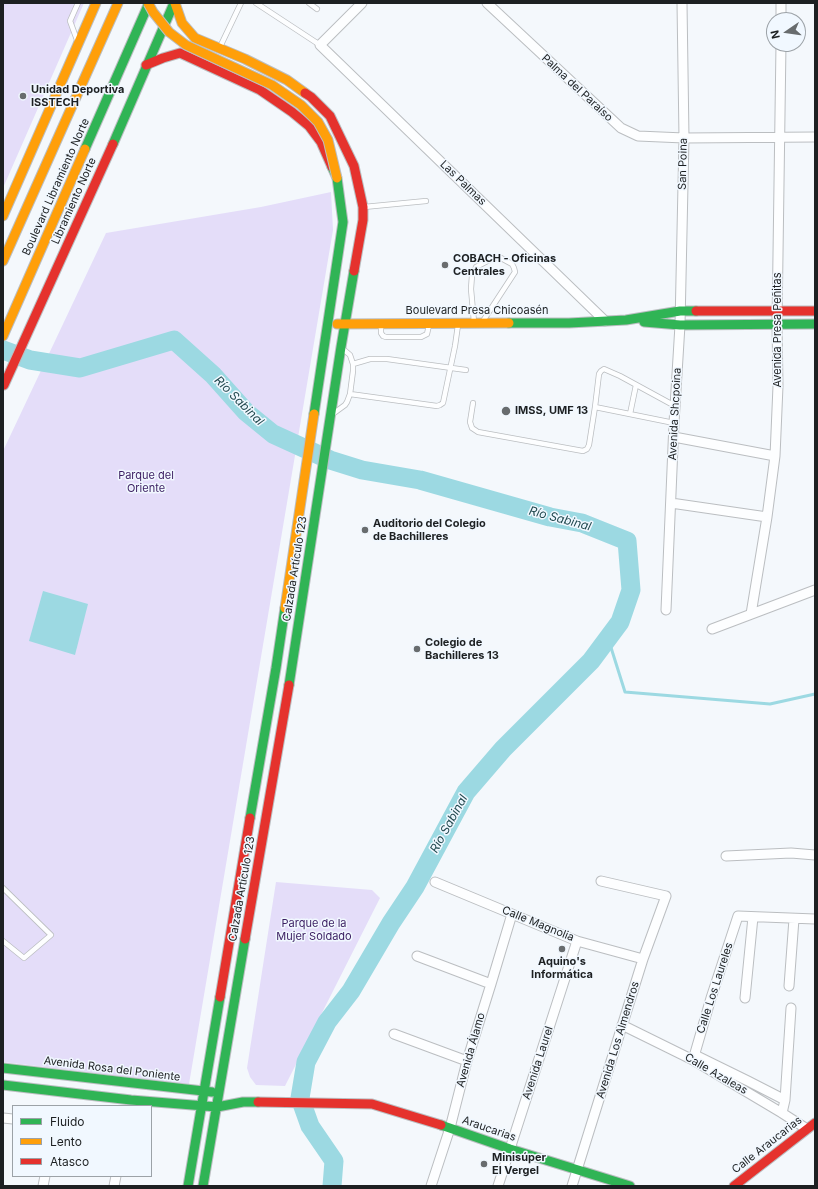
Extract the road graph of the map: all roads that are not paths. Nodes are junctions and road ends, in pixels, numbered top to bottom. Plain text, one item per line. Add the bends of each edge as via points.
1 (78, 3) edge
2 (96, 3) edge
3 (118, 3) edge
4 (148, 3) edge
5 (175, 3) edge
6 (241, 3) edge
7 (256, 3) edge
8 (309, 3) edge
9 (362, 3) edge
10 (487, 3) edge
11 (682, 3) edge
12 (317, 9) dead end
13 (78, 43) junction
14 (320, 45) junction
15 (219, 48) junction
16 (780, 52) edge
17 (146, 65) junction
18 (780, 137) junction
19 (815, 137) edge
20 (684, 138) junction
21 (337, 178) junction
22 (426, 201) dead end
23 (363, 207) junction
24 (3, 216) edge
25 (3, 261) edge
26 (777, 311) junction
27 (815, 311) edge
28 (680, 312) junction
29 (626, 320) junction
30 (605, 321) junction
31 (458, 323) junction
32 (478, 323) junction
33 (327, 324) junction
34 (381, 324) junction
35 (430, 324) junction
36 (777, 324) junction
37 (815, 324) edge
38 (345, 325) junction
39 (680, 325) junction
40 (3, 336) edge
41 (341, 347) junction
42 (354, 364) junction
43 (451, 368) junction
44 (466, 370) dead end
45 (6, 376) edge
46 (636, 385) junction
47 (3, 387) edge
48 (350, 394) junction
49 (473, 403) dead end
50 (675, 406) junction
51 (595, 407) junction
52 (630, 414) junction
53 (331, 415) junction
54 (674, 423) junction
55 (674, 437) junction
56 (775, 456) junction
57 (671, 502) junction
58 (767, 517) junction
59 (815, 590) edge
60 (666, 610) dead end
61 (751, 614) junction
62 (712, 630) dead end
63 (815, 854) edge
64 (726, 856) dead end
65 (601, 881) dead end
66 (435, 882) dead end
67 (3, 888) edge
68 (512, 914) junction
69 (753, 917) junction
70 (794, 919) junction
71 (815, 920) edge
72 (3, 941) edge
73 (577, 941) junction
74 (417, 956) dead end
75 (643, 959) junction
76 (491, 984) junction
77 (789, 986) dead end
78 (745, 998) dead end
79 (791, 1008) dead end
80 (622, 1025) junction
81 (394, 1034) dead end
82 (693, 1057) junction
83 (467, 1061) junction
84 (3, 1068) edge
85 (134, 1084) junction
86 (3, 1085) edge
87 (203, 1091) junction
88 (218, 1093) junction
89 (785, 1100) junction
90 (243, 1102) junction
91 (130, 1103) edge
92 (201, 1106) junction
93 (217, 1107) junction
94 (782, 1113) junction
95 (815, 1123) edge
96 (450, 1128) junction
97 (807, 1129) junction
98 (510, 1149) junction
99 (578, 1170) junction
100 (188, 1186) edge
101 (203, 1186) edge
102 (431, 1186) edge
103 (498, 1186) edge
104 (572, 1186) edge
105 (630, 1186) edge
106 (734, 1186) edge

1 - 13 lane via 70,21
2 - 13 main road
3 - 25 main road, Boulevard Libramiento Norte
4 - 21 main road, bridge via 169,32 186,45 272,84 301,105 318,122 328,140
4 - 40 main road, Boulevard Libramiento Norte
5 - 15 main road, Calzada Artículo 123 via 182,23 195,38
5 - 17 main road, Libramiento Norte
6 - 15 lane
7 - 14 lane
8 - 12 lane
9 - 14 street
10 - 20 street, Palma del Paraíso via 621,128 638,136
11 - 20 street, San Poina
13 - 24 main road
14 - 30 street, Las Palmas
15 - 23 main road, Calzada Artículo 123 via 288,80 311,97 330,116 354,166
16 - 18 street, Avenida Presa Peñitas
17 - 21 main road, Calzada Artículo 123 via 180,53 260,90 309,126 321,142
17 - 45 main road, Libramiento Norte via 89,198
18 - 19 street, Palma del Paraíso
18 - 20 street, Palma del Paraíso
18 - 26 street, Avenida Presa Peñitas
20 - 28 street, San Poina
21 - 33 main road, Calzada Artículo 123 via 343,222
22 - 23 lane
23 - 38 main road, Calzada Artículo 123
26 - 27 main road, Boulevard Presa Chicoasén
26 - 28 main road, Boulevard Presa Chicoasén
26 - 36 street, Avenida Presa Peñitas
28 - 29 main road, Boulevard Presa Chicoasén
28 - 39 street, San Poina
29 - 30 main road, Boulevard Presa Chicoasén
29 - 39 main road, Boulevard Presa Chicoasén
30 - 32 main road, Boulevard Presa Chicoasén
31 - 32 main road, Boulevard Presa Chicoasén
31 - 35 main road, Boulevard Presa Chicoasén
31 - 43 lane
32 - 32 lane via 471,289 472,275 476,267 493,258 501,258 512,264 515,272
33 - 38 main road, Boulevard Presa Chicoasén
33 - 87 main road, Calzada Artículo 123 via 276,668
34 - 35 main road, Boulevard Presa Chicoasén
34 - 35 lane via 381,333 386,337 421,337 427,334
34 - 38 main road, Boulevard Presa Chicoasén
36 - 37 main road, Boulevard Presa Chicoasén
36 - 39 main road, Boulevard Presa Chicoasén
36 - 56 street, Avenida Presa Peñitas
38 - 41 main road, Calzada Artículo 123
39 - 50 street, Avenida Shcpoina
41 - 42 lane via 350,355
41 - 53 main road, Calzada Artículo 123
42 - 43 lane via 370,359 387,359
42 - 48 lane
43 - 44 lane
43 - 48 lane via 443,403 437,406
45 - 47 main road, Libramiento Norte
46 - 50 lane
46 - 51 lane via 604,369 599,374
46 - 52 lane
48 - 53 lane via 345,405
49 - 51 lane via 470,422 472,428 478,432 583,451 589,445
50 - 54 street, Avenida Shcpoina
51 - 52 lane
52 - 54 lane
53 - 88 main road, Calzada Artículo 123 via 292,668
54 - 55 street, Avenida Shcpoina
55 - 56 street
55 - 57 street, Avenida Shcpoina
56 - 58 street, Avenida Presa Peñitas
57 - 58 street
57 - 60 street, Avenida Shcpoina
58 - 61 street, Avenida Presa Peñitas
59 - 61 street
61 - 62 street
63 - 64 street
65 - 75 street, Avenida Los Almendros via 666,896
66 - 68 street, Calle Magnolia
67 - 72 lane via 51,935 24,958
68 - 73 street, Calle Magnolia
68 - 76 street, Avenida Álamo
69 - 70 street
69 - 78 street
69 - 82 street, Calle Los Laureles via 738,916
70 - 71 street
70 - 77 street
73 - 75 street, Calle Magnolia
73 - 98 street, Avenida Laurel
74 - 76 street
75 - 80 street, Avenida Los Almendros
76 - 83 street, Avenida Álamo
79 - 89 street
80 - 82 street, Calle Azaleas
80 - 99 street, Avenida Los Almendros
81 - 83 street
82 - 89 street via 748,1080
82 - 94 street, Calle Azaleas
83 - 96 street, Avenida Álamo
84 - 85 main road, Avenida Rosa del Poniente
85 - 87 main road, Avenida Rosa del Poniente
85 - 91 street
86 - 91 main road
87 - 88 main road, Avenida Rosa del Poniente
87 - 92 main road, Calzada Artículo 123
88 - 90 main road
88 - 93 main road, Calzada Artículo 123
89 - 94 street
90 - 93 main road
90 - 96 main road, Araucarias via 372,1104
91 - 92 main road
92 - 93 main road
92 - 100 main road, Calzada Artículo 123
93 - 101 main road, Calzada Artículo 123
94 - 97 street, Calle Azaleas
95 - 97 main road, Calle Araucarias
96 - 98 main road, Araucarias
96 - 102 street, Avenida Álamo
97 - 106 main road, Calle Araucarias
98 - 99 main road, Araucarias
98 - 103 street, Avenida Laurel
99 - 104 street, Avenida Los Almendros
99 - 105 main road, Araucarias

